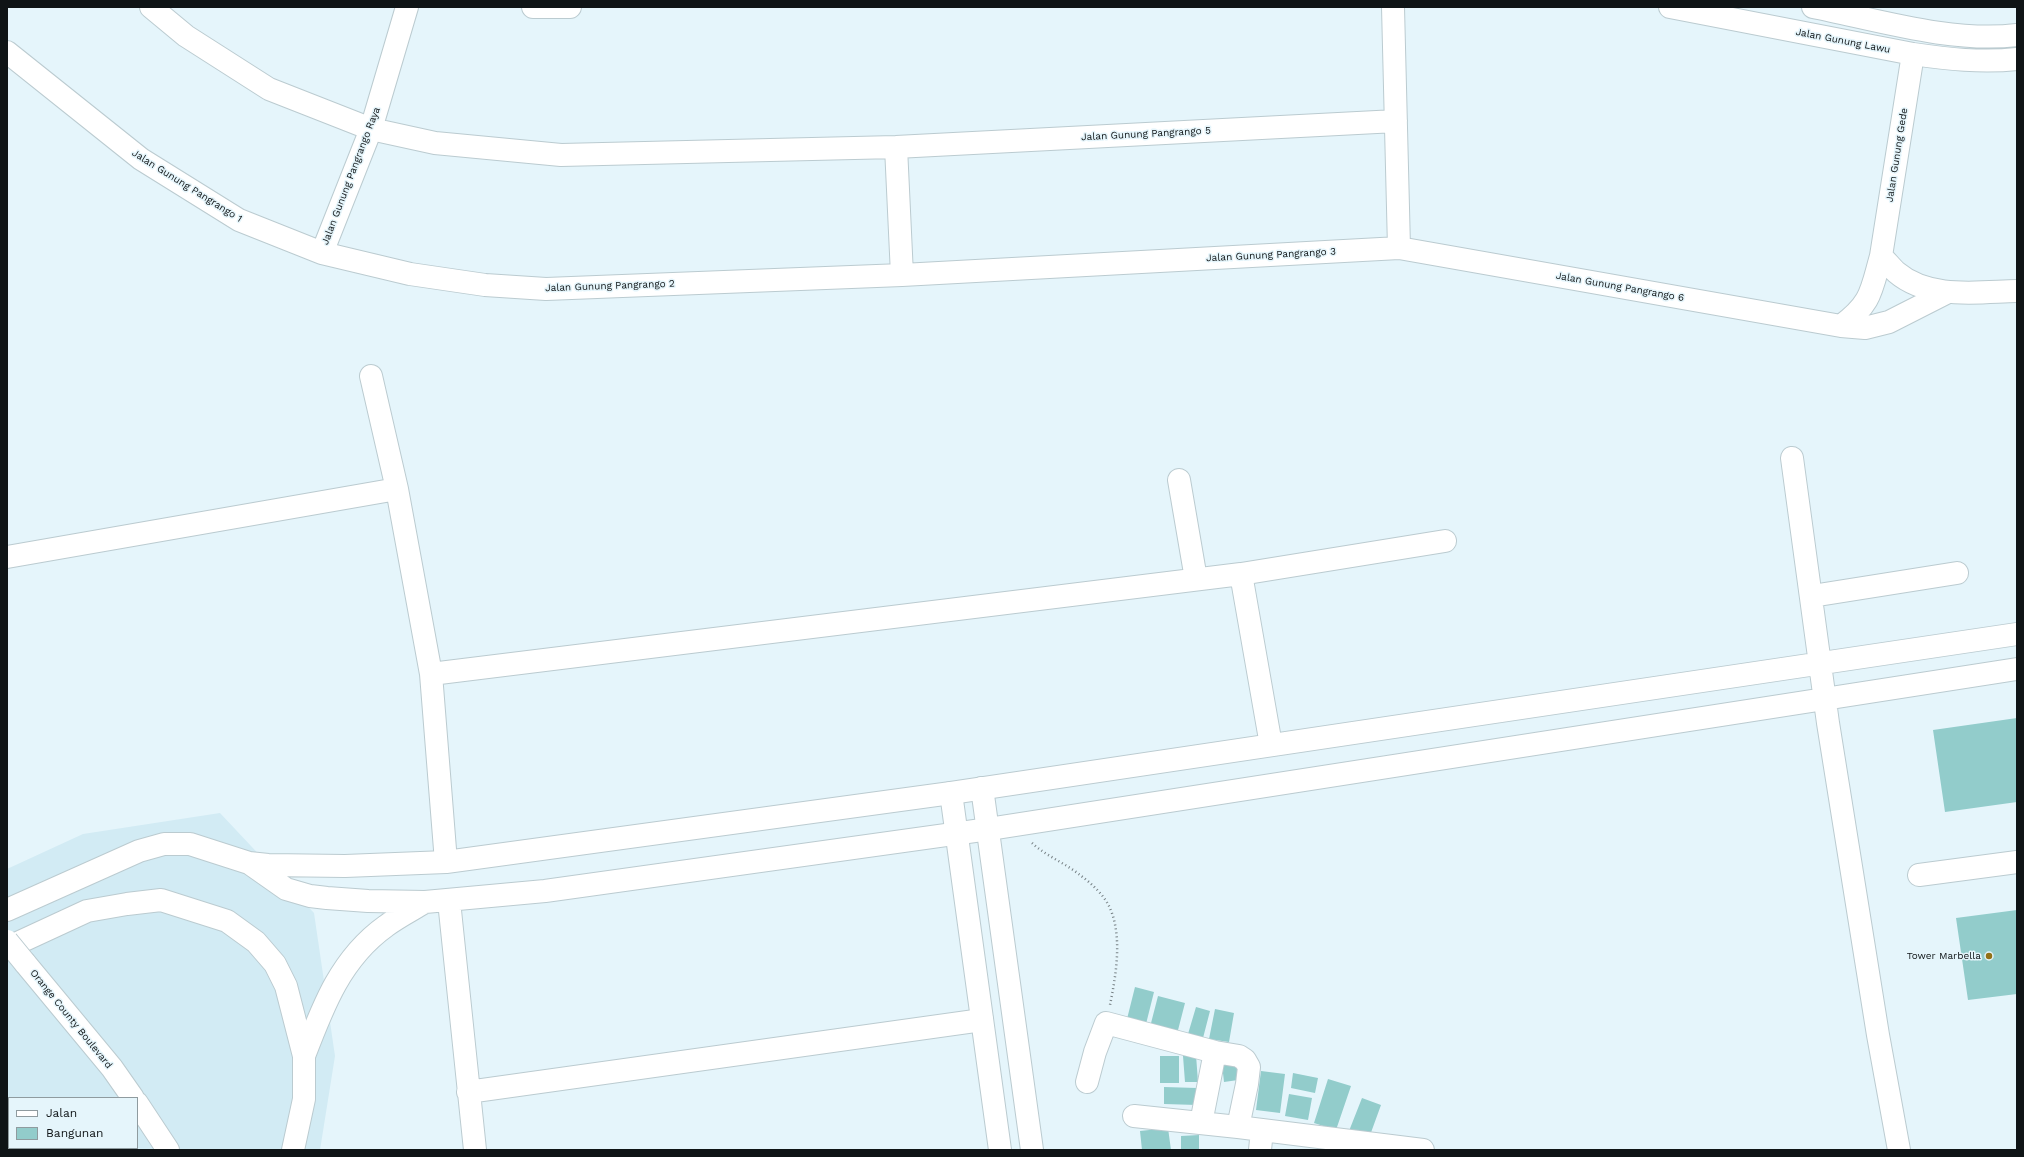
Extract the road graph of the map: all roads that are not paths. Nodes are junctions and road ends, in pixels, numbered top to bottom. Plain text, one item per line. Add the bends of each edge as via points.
1 (151, 7) edge
2 (407, 7) edge
3 (533, 7) edge
4 (570, 7) edge
5 (1393, 7) edge
6 (1814, 7) edge
7 (1678, 8) edge
8 (2017, 35) edge
9 (7, 52) edge
10 (1913, 54) junction
11 (2017, 59) edge
12 (1396, 121) junction
13 (371, 129) junction
14 (896, 147) junction
15 (1399, 248) junction
16 (322, 253) junction
17 (1881, 256) junction
18 (902, 275) junction
19 (2017, 291) edge
20 (1948, 292) junction
21 (1841, 326) junction
22 (371, 376) dead end
23 (1792, 458) dead end
24 (1179, 480) dead end
25 (397, 489) junction
26 (1445, 541) dead end
27 (7, 557) edge
28 (1957, 573) dead end
29 (1241, 574) junction
30 (1196, 579) junction
31 (1812, 596) junction
32 (2017, 634) edge
33 (1821, 663) junction
34 (2017, 669) edge
35 (430, 674) junction
36 (1825, 699) junction
37 (1271, 745) junction
38 (982, 788) junction
39 (950, 793) junction
40 (989, 829) junction
41 (956, 834) junction
42 (446, 862) junction
43 (2017, 862) edge
44 (249, 863) junction
45 (1919, 875) dead end
46 (449, 901) junction
47 (425, 902) junction
48 (7, 910) edge
49 (7, 942) edge
50 (7, 948) edge
51 (982, 1020) junction
52 (1215, 1052) junction
53 (304, 1056) junction
54 (1087, 1082) dead end
55 (468, 1092) junction
56 (132, 1097) edge
57 (138, 1105) edge
58 (1134, 1116) dead end
59 (1201, 1123) junction
60 (1238, 1127) junction
61 (1261, 1140) edge
62 (168, 1150) edge
63 (293, 1150) edge
64 (475, 1150) edge
65 (1000, 1150) edge
66 (1032, 1150) edge
67 (1423, 1150) edge
68 (1899, 1150) edge

1 - 13 street via 186,36 269,89
2 - 13 street, Jalan Gunung Pangrango Raya
3 - 4 street
5 - 12 street
6 - 8 street via 1956,36
7 - 10 street, Jalan Gunung Lawu
9 - 16 street, Jalan Gunung Pangrango 1 via 141,159 239,220
10 - 11 street, Jalan Gunung Lawu via 1952,59
10 - 17 street, Jalan Gunung Gede
12 - 14 street, Jalan Gunung Pangrango 5
12 - 15 street
13 - 14 street via 435,143 561,155
13 - 16 street, Jalan Gunung Pangrango Raya
14 - 18 street
15 - 18 street, Jalan Gunung Pangrango 3
15 - 21 street, Jalan Gunung Pangrango 6
16 - 18 street, Jalan Gunung Pangrango 2 via 410,274 485,285 546,289
17 - 20 street via 1904,277 1923,286
17 - 21 street, Jalan Gunung Gede via 1868,300 1858,313
19 - 20 street
20 - 21 street, Jalan Gunung Pangrango 6 via 1889,322 1865,328
22 - 25 street
23 - 31 street
24 - 30 street
25 - 27 street
25 - 35 street
26 - 29 street
28 - 31 street
29 - 30 street
29 - 37 street
30 - 35 street
31 - 33 street
32 - 33 street
33 - 36 street
33 - 37 street
34 - 36 street
35 - 42 street
36 - 40 street
36 - 68 street via 1876,1027
37 - 38 street
38 - 39 street
38 - 40 street
39 - 41 street
39 - 42 street
40 - 41 street
40 - 66 street
41 - 46 street via 545,892
41 - 51 street
42 - 44 street via 345,866
43 - 45 street
44 - 47 street via 286,889 310,896
44 - 48 street via 190,844 164,844 139,851
46 - 47 street
46 - 55 street
47 - 53 street via 386,926 361,948 338,977
49 - 56 street, Orange County Boulevard, bridge via 112,1068
50 - 53 street via 87,911 128,904 161,900 227,921 256,942 275,964 286,986
51 - 55 street
51 - 65 street
52 - 54 street via 1106,1023
52 - 59 street
52 - 60 street via 1239,1056 1249,1067 1248,1084
53 - 63 street via 304,1099
55 - 64 street
57 - 62 street
58 - 59 street
59 - 60 street
60 - 61 street
61 - 67 street

